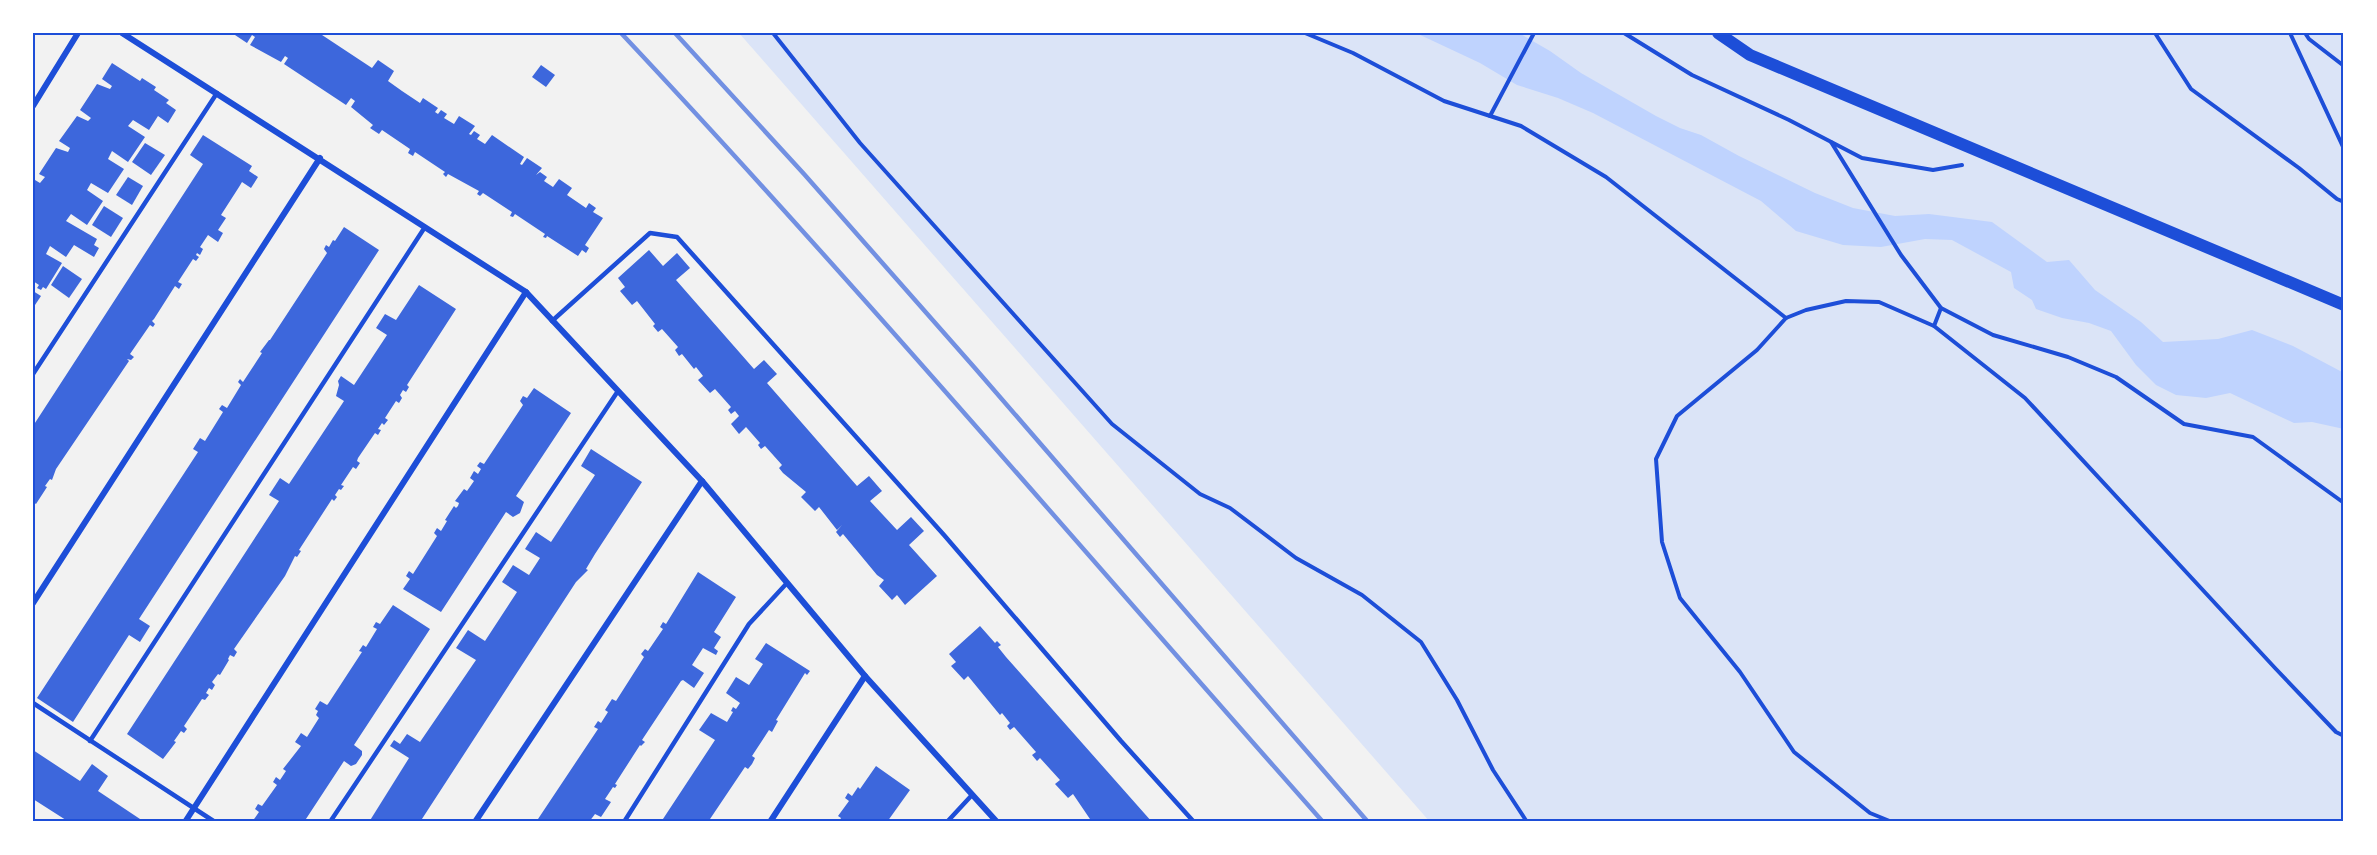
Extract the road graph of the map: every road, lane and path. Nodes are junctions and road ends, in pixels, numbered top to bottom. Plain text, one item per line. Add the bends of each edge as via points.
1 (78, 33) edge
2 (122, 33) edge
3 (773, 33) edge
4 (1305, 33) edge
5 (1534, 33) edge
6 (1624, 33) edge
7 (1718, 33) edge
8 (2155, 33) edge
9 (2290, 33) edge
10 (2306, 33) edge
11 (2344, 66) edge
12 (217, 93) junction
13 (33, 106) edge
14 (1490, 116) junction
15 (1831, 142) junction
16 (2344, 149) edge
17 (320, 158) junction
18 (1998, 159) junction
19 (2344, 202) edge
20 (425, 227) junction
21 (526, 292) junction
22 (2344, 305) edge
23 (1941, 308) junction
24 (1786, 318) junction
25 (552, 321) junction
26 (1934, 326) junction
27 (33, 374) edge
28 (618, 391) junction
29 (702, 481) junction
30 (2344, 503) edge
31 (787, 583) junction
32 (33, 603) edge
33 (865, 676) junction
34 (33, 704) edge
35 (2344, 736) edge
36 (90, 741) junction
37 (972, 795) junction
38 (194, 808) junction
39 (185, 822) edge
40 (215, 822) edge
41 (330, 822) edge
42 (474, 822) edge
43 (624, 822) edge
44 (771, 822) edge
45 (947, 822) edge
46 (997, 822) edge
47 (1194, 822) edge
48 (1527, 822) edge
49 (1892, 822) edge

1 - 13 street
2 - 12 street
3 - 48 path via 860,142 1112,424 1200,494 1230,508 1296,558 1362,594 1421,642
4 - 14 path via 1353,53 1444,101
5 - 14 path
6 - 15 path via 1692,75
7 - 18 main road via 1750,55
8 - 19 path via 2191,89
9 - 16 path
10 - 11 path
12 - 17 street
12 - 27 lane
14 - 24 path via 1521,126 1606,177
15 - 18 path via 1862,158 1933,170
15 - 23 path via 1901,255
17 - 20 street
17 - 32 street
18 - 22 main road
20 - 21 street
20 - 36 lane
21 - 25 street
21 - 38 street
23 - 26 path
23 - 30 path via 1993,335 2116,376 2184,424 2253,437
24 - 26 path via 1846,301 1879,302
24 - 49 path via 1757,350 1677,416 1656,459 1662,542 1680,598 1740,672 1794,752 1870,813
25 - 28 street
25 - 47 lane via 650,233 676,237 944,535
26 - 35 path via 2025,398 2267,660
28 - 29 street
28 - 41 lane
29 - 31 street
29 - 42 street
31 - 33 street
31 - 43 lane via 749,624
33 - 37 street
33 - 44 street
34 - 36 lane
36 - 38 lane
37 - 45 lane
37 - 46 street
38 - 39 street
38 - 40 lane

